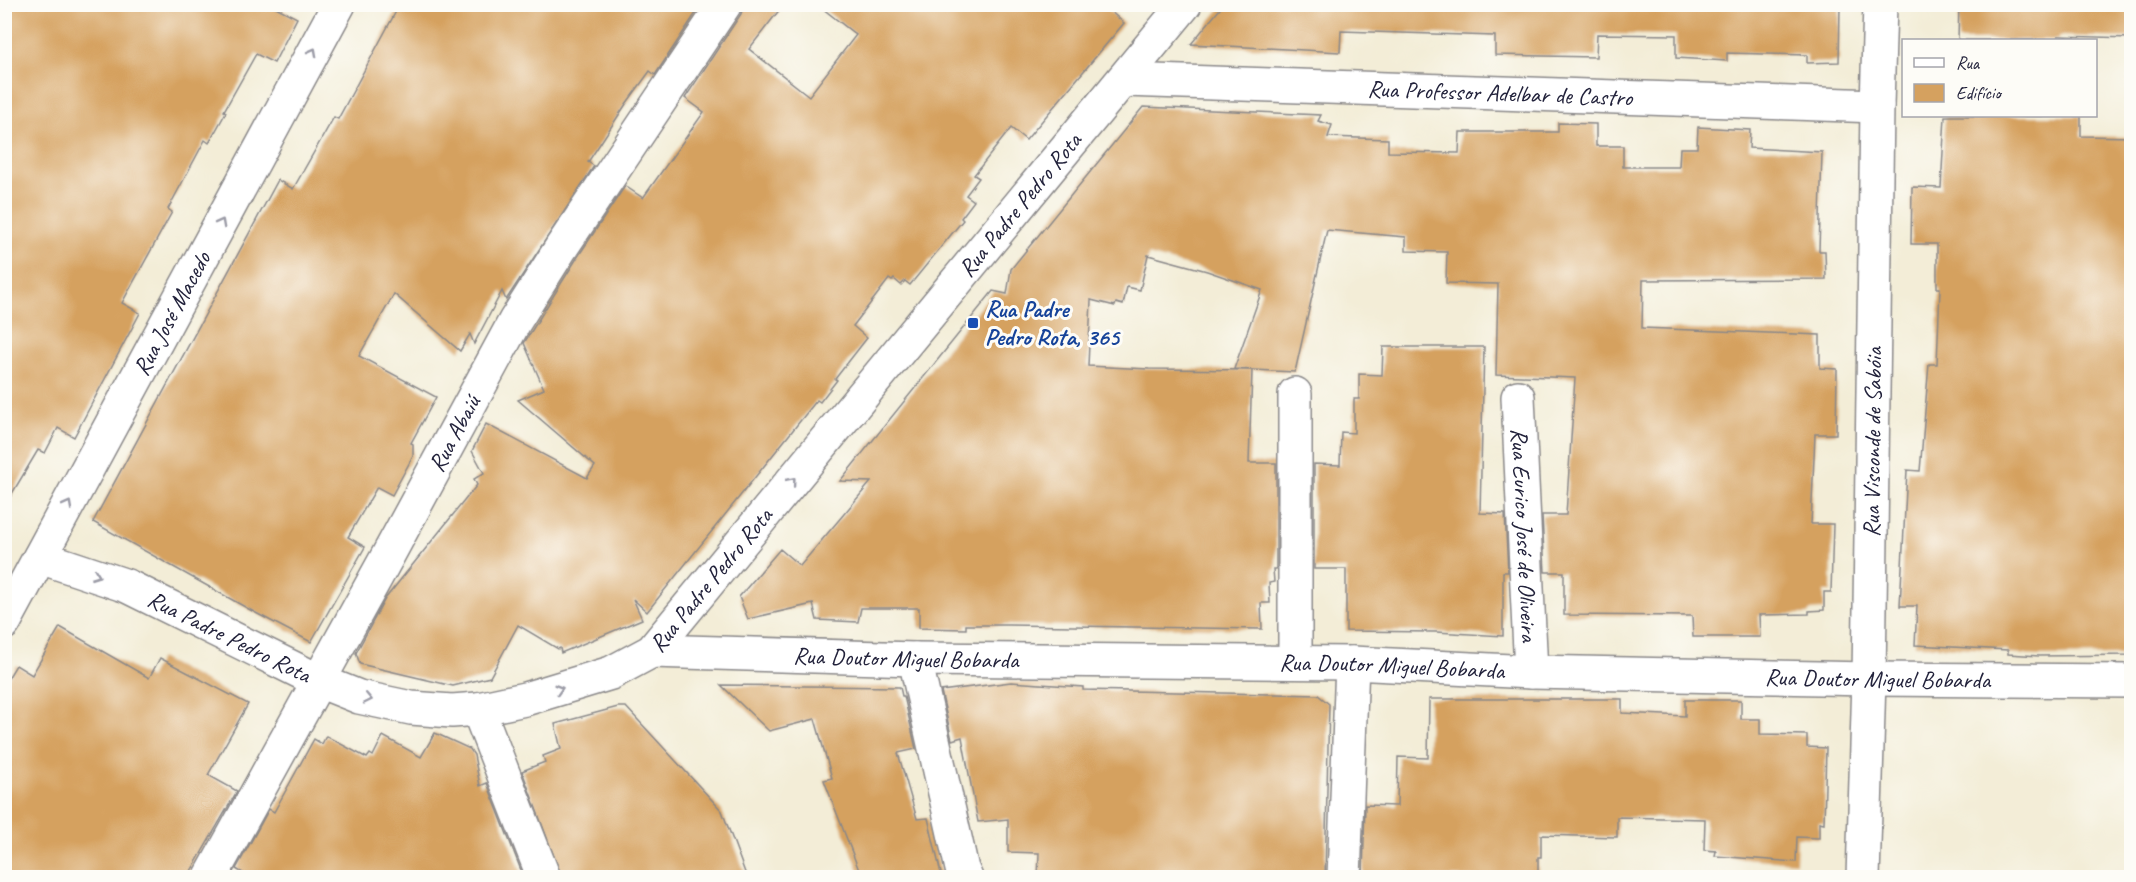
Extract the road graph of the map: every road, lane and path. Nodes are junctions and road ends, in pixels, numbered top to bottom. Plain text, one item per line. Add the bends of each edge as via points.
1 (339, 4) edge
2 (725, 4) edge
3 (1185, 4) edge
4 (1880, 4) edge
5 (1124, 80) junction
6 (1876, 106) junction
7 (1295, 394) dead end
8 (1518, 397) dead end
9 (40, 557) junction
10 (4, 623) edge
11 (652, 651) junction
12 (915, 658) junction
13 (1295, 662) junction
14 (1352, 663) junction
15 (1531, 672) junction
16 (1869, 679) junction
17 (319, 681) junction
18 (2132, 681) edge
19 (478, 709) junction
20 (210, 878) edge
21 (544, 878) edge
22 (966, 878) edge
23 (1344, 878) edge
24 (1863, 878) edge

9 -> 1 street, Rua José Macedo
2 - 17 street, Rua Abaiú via 515,321
3 - 5 street, Rua Padre Pedro Rota
4 - 6 street, Rua Visconde de Sabóia
5 - 6 street, Rua Professor Adelbar de Castro
11 -> 5 street, Rua Padre Pedro Rota
6 - 16 street, Rua Visconde de Sabóia
7 - 13 street
8 - 15 street, Rua Eurico José de Oliveira
9 - 10 street, Rua José Macedo
9 -> 17 street, Rua Padre Pedro Rota via 127,586
11 - 12 street, Rua Doutor Miguel Bobarda
19 -> 11 street, Rua Padre Pedro Rota via 611,673
12 - 13 street, Rua Doutor Miguel Bobarda
12 - 22 street
13 - 14 street, Rua Doutor Miguel Bobarda
14 - 15 street, Rua Doutor Miguel Bobarda
14 - 23 street
15 - 16 street, Rua Doutor Miguel Bobarda
16 - 18 street, Rua Doutor Miguel Bobarda
16 - 24 street, Rua Visconde de Sabóia
17 -> 19 street, Rua Padre Pedro Rota via 359,697 411,708
17 - 20 street, Rua Abaiú
19 - 21 street

